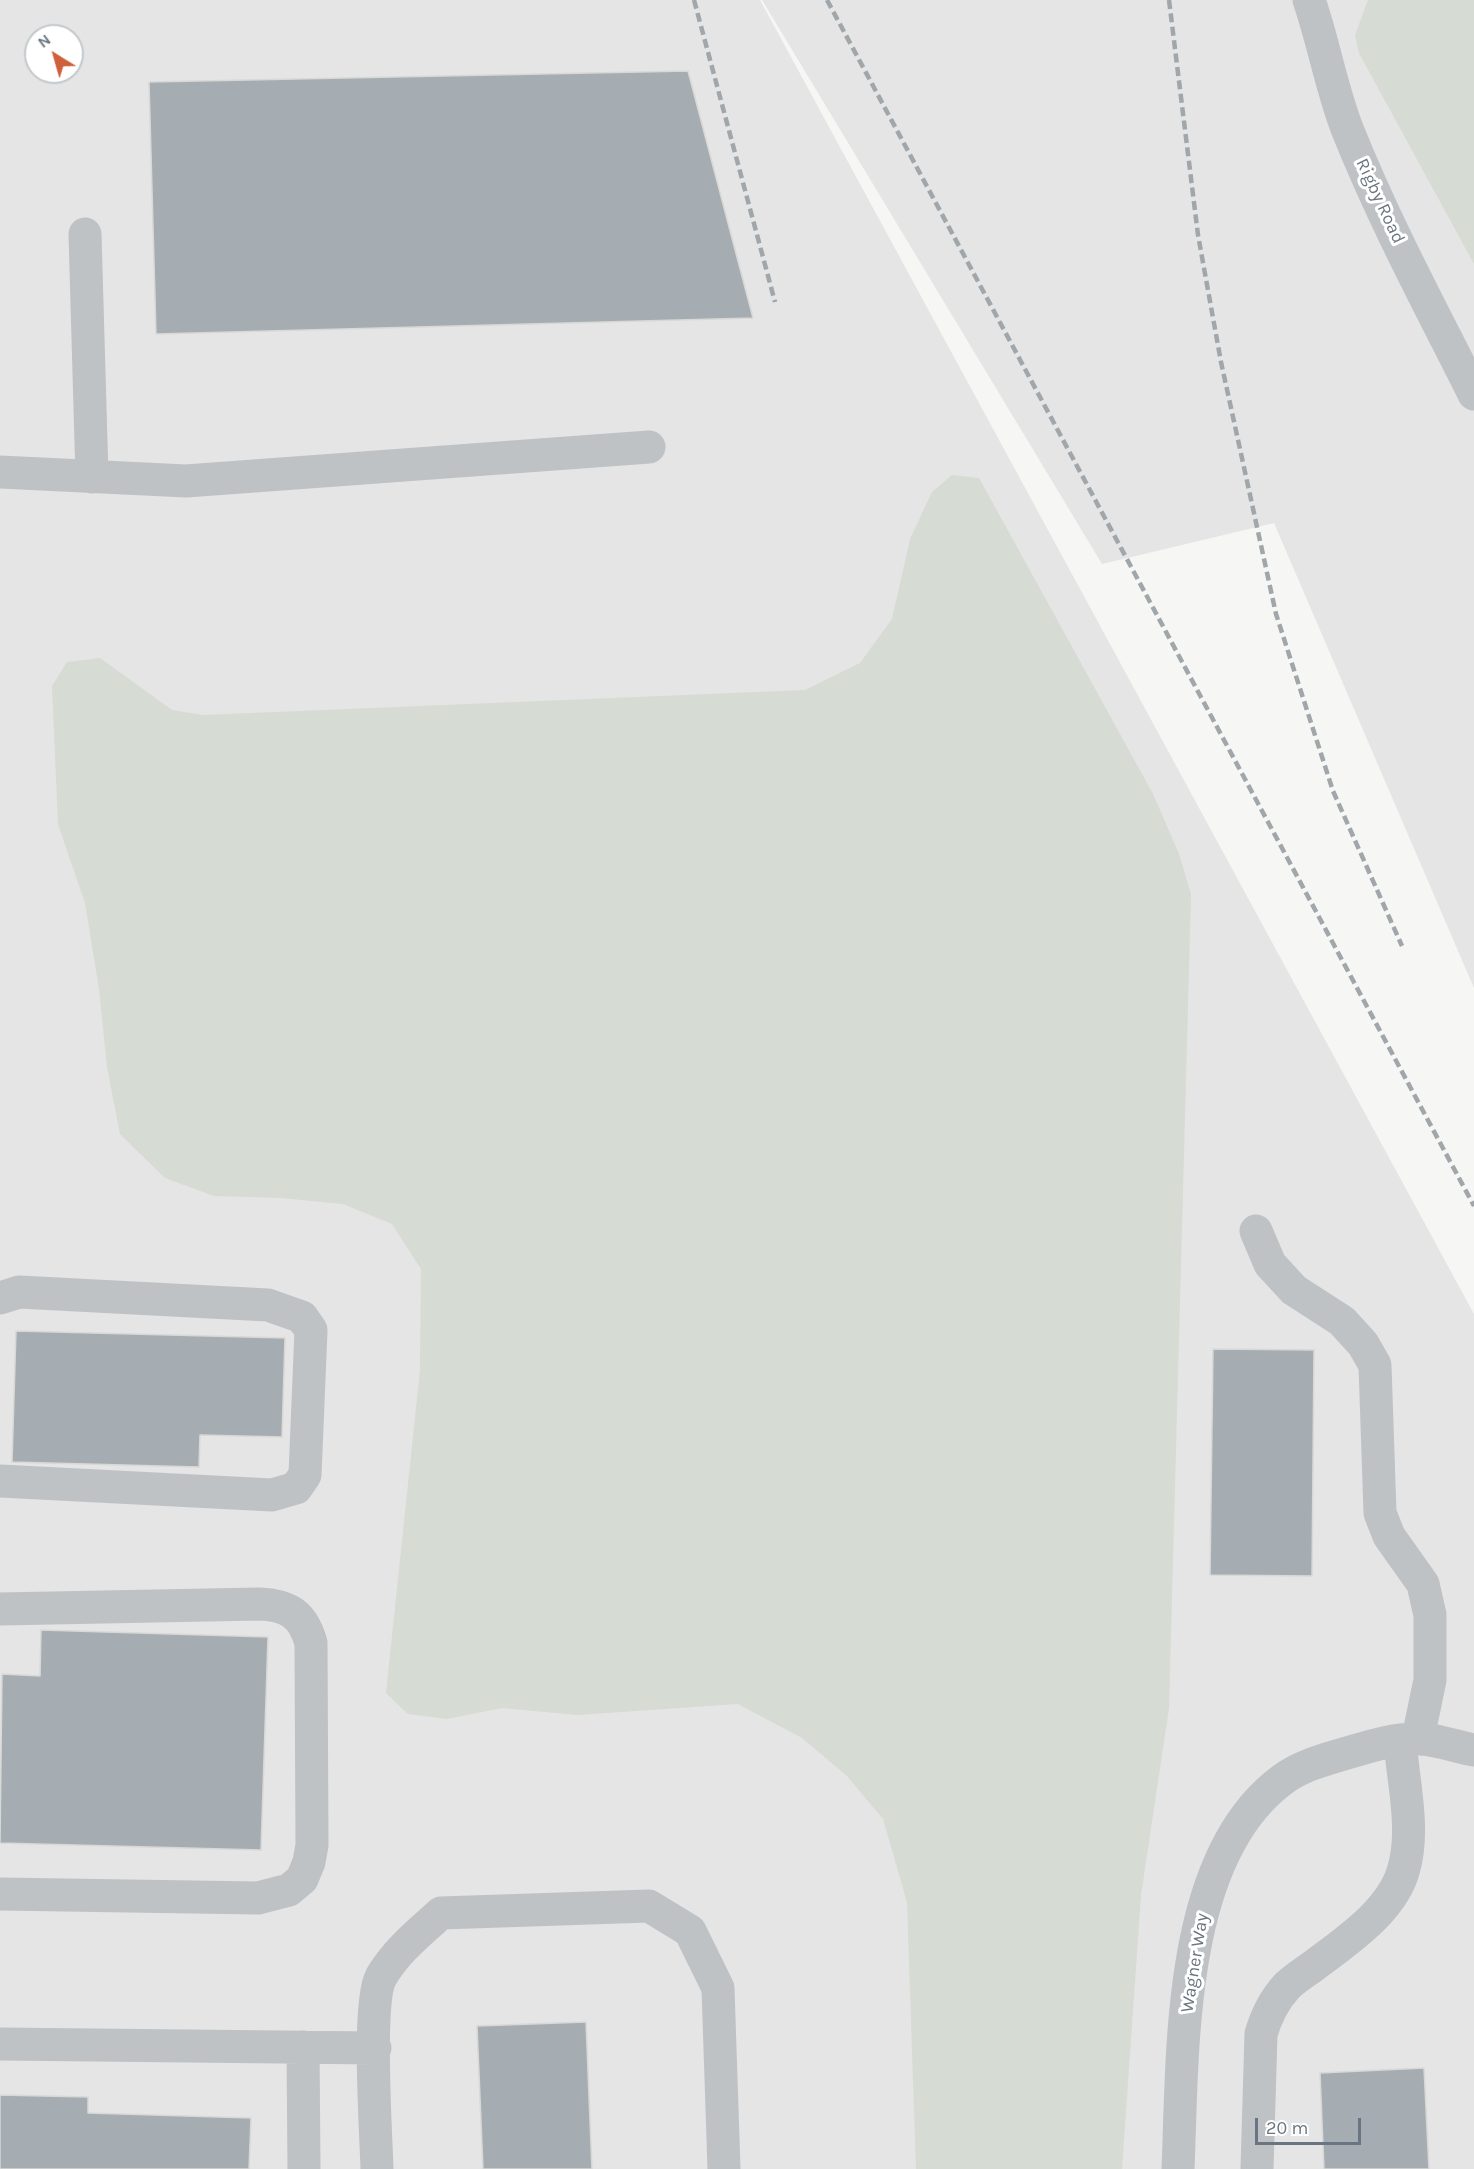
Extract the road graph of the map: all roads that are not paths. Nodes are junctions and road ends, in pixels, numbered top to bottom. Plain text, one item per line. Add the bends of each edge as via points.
1 (1309, 0) edge
2 (85, 234) dead end
3 (1474, 394) edge
4 (649, 447) dead end
5 (0, 472) edge
6 (92, 477) junction
7 (1256, 1231) dead end
8 (0, 1298) edge
9 (0, 1481) edge
10 (0, 1609) edge
11 (1409, 1740) junction
12 (1474, 1750) edge
13 (0, 1894) edge
14 (0, 2043) edge
15 (303, 2047) junction
16 (375, 2048) junction
17 (304, 2169) edge
18 (377, 2169) edge
19 (724, 2169) edge
20 (1178, 2169) edge
21 (1257, 2169) edge

1 - 3 street, Rigby Road via 1348,132
2 - 6 street
4 - 6 street via 186,481
5 - 6 street
7 - 11 street via 1270,1264 1294,1290 1342,1321 1375,1365 1380,1513 1389,1536 1423,1584 1430,1615 1430,1680
8 - 9 street via 19,1292 268,1305 302,1317 311,1330 306,1475 296,1488 272,1495
10 - 13 street via 259,1604 290,1610 308,1632 311,1643 312,1821 310,1853 302,1879 280,1894 258,1898
11 - 12 street
11 - 20 street, Wagner Way via 1318,1761 1282,1780 1263,1797 1224,1853 1211,1882 1195,1942
11 - 21 street via 1408,1839 1399,1886 1379,1911 1287,1986 1267,2014 1261,2034
14 - 15 street
15 - 16 street
15 - 17 street
16 - 18 street
16 - 19 street via 374,2019 380,1978 404,1947 441,1913 649,1906 690,1931 718,1988

